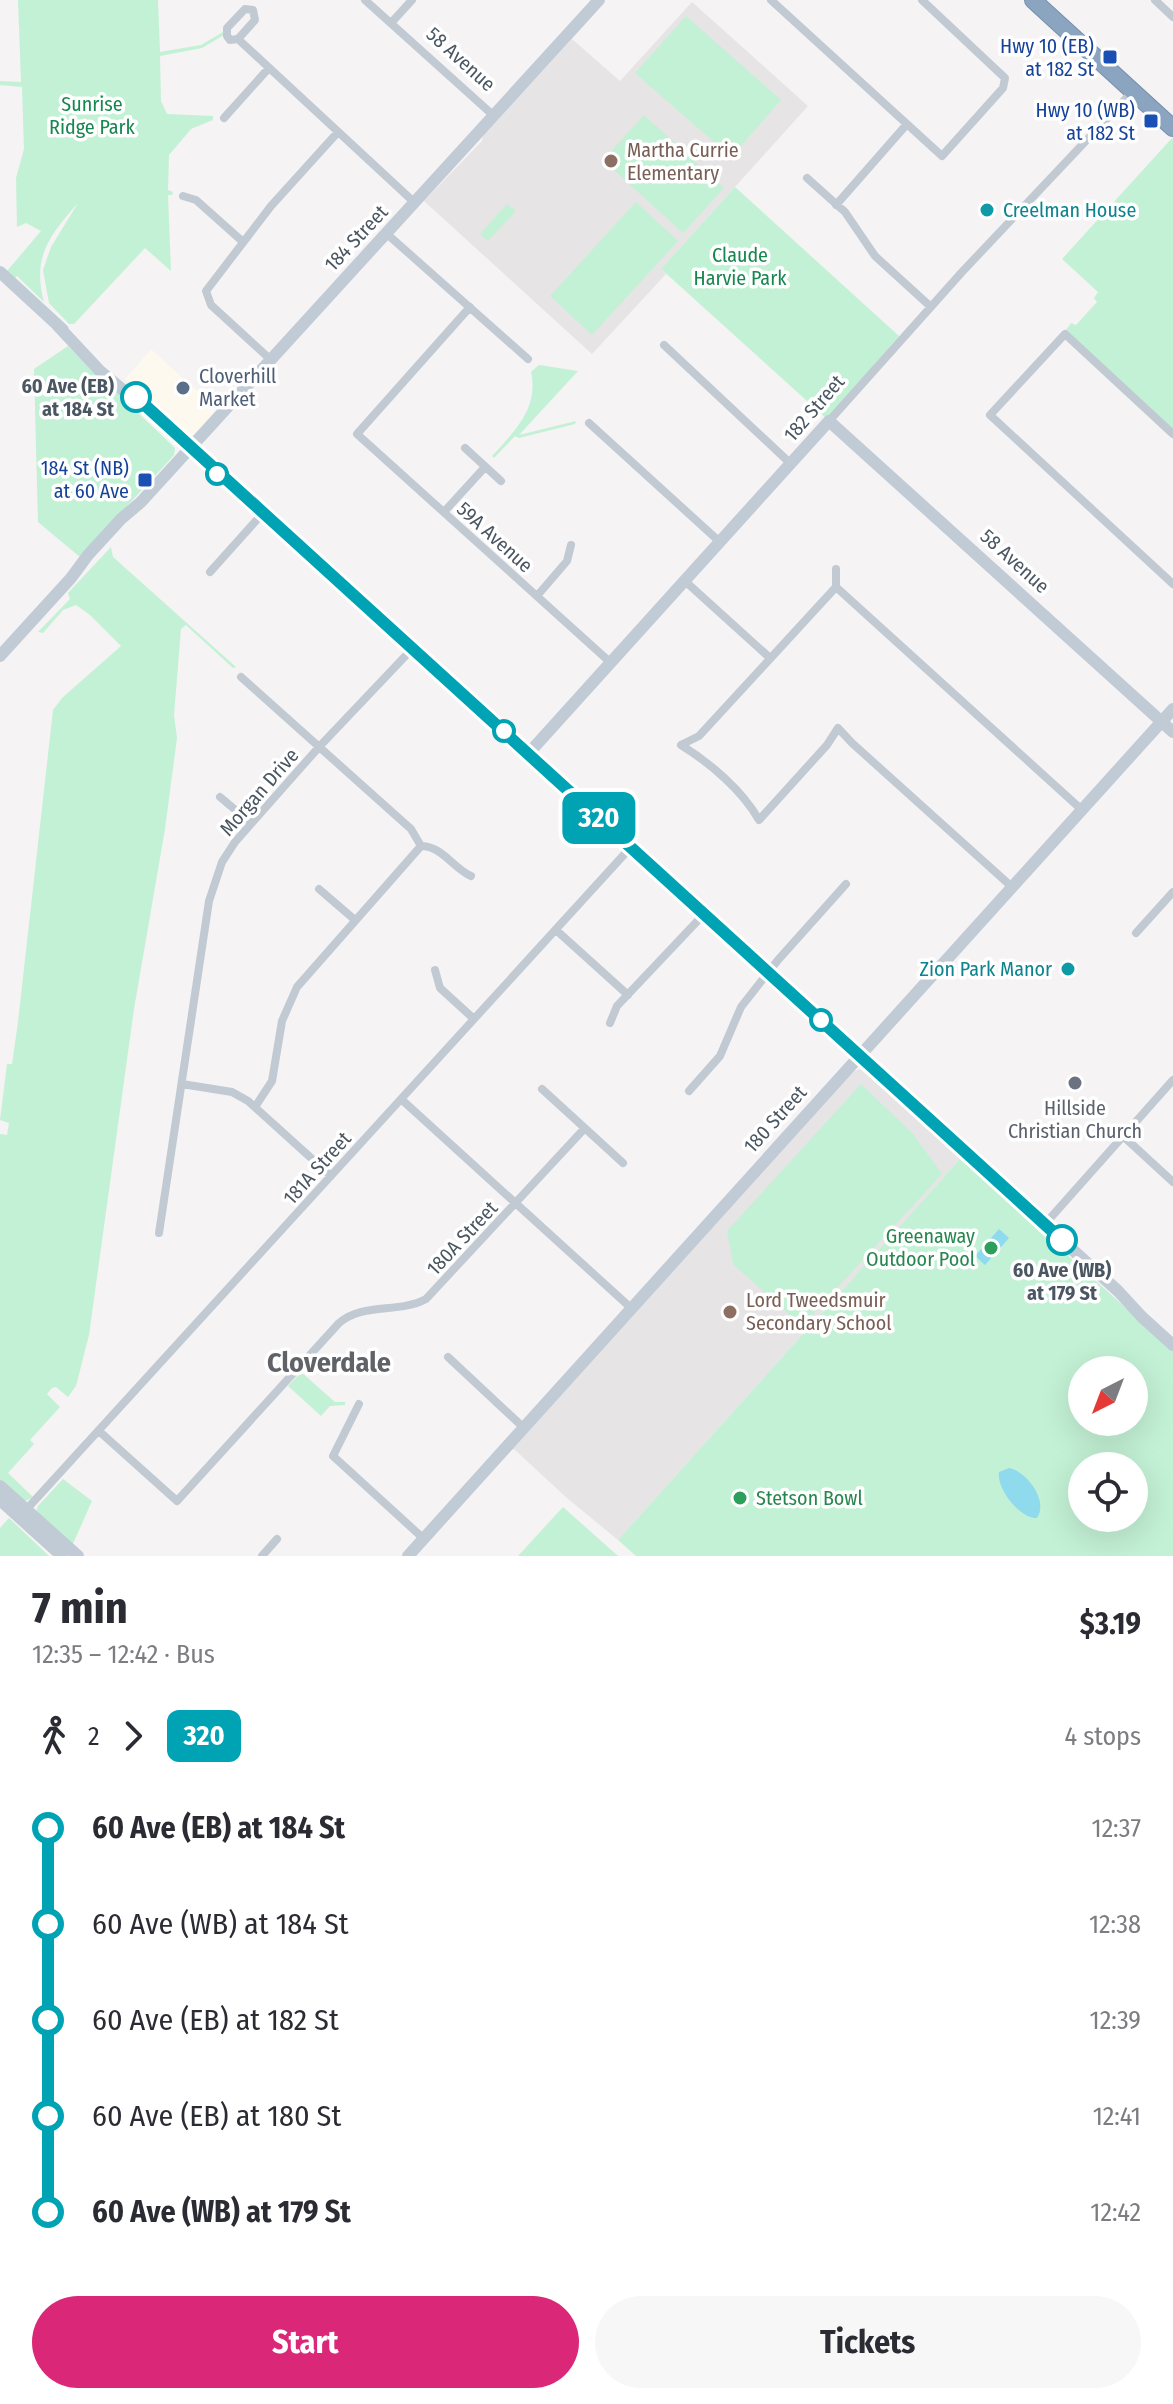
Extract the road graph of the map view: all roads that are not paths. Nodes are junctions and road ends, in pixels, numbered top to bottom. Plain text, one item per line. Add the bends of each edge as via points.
1 (365, 0) edge
2 (412, 0) edge
3 (599, 0) edge
4 (771, 0) edge
5 (922, 0) edge
6 (1033, 0) edge
7 (1155, 0) edge
8 (1173, 17) edge
9 (391, 23) junction
10 (238, 39) dead end
11 (268, 69) junction
12 (1133, 91) junction
13 (494, 116) junction
14 (224, 118) dead end
15 (907, 124) junction
16 (1173, 128) edge
17 (338, 132) junction
18 (807, 178) dead end
19 (183, 196) dead end
20 (415, 203) junction
21 (836, 205) junction
22 (387, 234) junction
23 (242, 241) junction
24 (0, 272) edge
25 (470, 307) junction
26 (931, 307) junction
27 (664, 345) dead end
28 (528, 359) dead end
29 (271, 360) junction
30 (829, 421) junction
31 (589, 423) dead end
32 (1173, 434) edge
33 (465, 448) dead end
34 (190, 449) junction
35 (791, 464) junction
36 (485, 467) junction
37 (501, 481) dead end
38 (444, 512) junction
39 (262, 514) junction
40 (721, 543) junction
41 (571, 545) dead end
42 (836, 569) dead end
43 (210, 572) dead end
44 (686, 582) junction
45 (1173, 584) edge
46 (836, 587) junction
47 (537, 596) junction
48 (412, 649) junction
49 (0, 656) edge
50 (770, 658) junction
51 (611, 663) junction
52 (241, 677) dead end
53 (1173, 709) edge
54 (1161, 721) junction
55 (1173, 732) edge
56 (319, 747) junction
57 (528, 754) junction
58 (220, 797) dead end
59 (1082, 810) junction
60 (251, 823) junction
61 (421, 846) junction
62 (631, 847) junction
63 (471, 876) dead end
64 (846, 884) dead end
65 (1012, 887) junction
66 (319, 889) dead end
67 (1173, 892) edge
68 (705, 913) junction
69 (355, 920) junction
70 (556, 930) junction
71 (1136, 933) dead end
72 (435, 970) dead end
73 (769, 972) junction
74 (628, 995) junction
75 (474, 1019) junction
76 (610, 1023) dead end
77 (860, 1055) junction
78 (1173, 1080) edge
79 (182, 1084) junction
80 (542, 1089) dead end
81 (689, 1091) dead end
82 (401, 1099) junction
83 (255, 1107) junction
84 (584, 1129) junction
85 (1123, 1136) junction
86 (623, 1163) dead end
87 (331, 1176) junction
88 (1173, 1182) edge
89 (516, 1203) junction
90 (1045, 1224) junction
91 (159, 1233) dead end
92 (1118, 1291) junction
93 (631, 1308) junction
94 (1173, 1334) edge
95 (1173, 1345) edge
96 (448, 1357) dead end
97 (359, 1404) dead end
98 (524, 1428) junction
99 (100, 1432) junction
100 (0, 1486) edge
101 (0, 1500) edge
102 (23, 1514) junction
103 (277, 1539) dead end
104 (424, 1539) junction
105 (62, 1556) edge
106 (78, 1556) edge
107 (262, 1556) edge
108 (408, 1556) edge

1 - 9 street, 58 Avenue
2 - 9 street
3 - 13 main road, 184 Street
4 - 15 street
5 - 15 street via 1005,78 1003,88 942,156
6 - 12 highway
7 - 8 street
9 - 13 street, 58 Avenue
10 - 11 street
11 - 14 street
11 - 17 street
12 - 16 highway
12 - 26 street, 182 Street
13 - 20 main road, 184 Street
15 - 21 street
17 - 20 street
17 - 23 street
18 - 21 street
19 - 23 street via 196,200
20 - 22 main road, 184 Street
21 - 26 street via 875,256
22 - 25 street
22 - 29 main road, 184 Street
23 - 29 street via 206,295
24 - 34 main road
25 - 28 street
25 - 38 street, 59A Avenue via 357,434
26 - 30 street, 182 Street
27 - 35 street
29 - 34 main road, 184 Street
30 - 35 main road, 182 Street
30 - 54 main road, 58 Avenue
31 - 40 street
32 - 45 street via 1065,334 990,415
33 - 36 street
34 - 39 main road
34 - 49 main road, 184 Street
35 - 40 main road, 182 Street
36 - 37 street
36 - 38 street
38 - 47 street, 59A Avenue
39 - 43 street
39 - 48 main road
40 - 44 main road, 182 Street
41 - 47 street via 567,561
42 - 46 street
44 - 50 street
44 - 51 main road, 182 Street
46 - 50 street
46 - 59 street
47 - 51 street, 59A Avenue
48 - 56 street, Morgan Drive
48 - 57 main road
50 - 65 street via 699,736 681,745 750,804 759,820 838,728
51 - 57 main road, 182 Street
52 - 56 street
53 - 54 main road, 180 Street
54 - 55 main road, 58 Avenue
54 - 59 main road, 180 Street
56 - 60 street, Morgan Drive
56 - 61 street via 411,829
57 - 62 main road
58 - 60 street
59 - 65 main road, 180 Street
60 - 79 street, Morgan Drive via 222,862 209,901
61 - 63 street via 438,850
61 - 69 street
62 - 68 main road
62 - 70 street, 181A Street
64 - 73 street
65 - 77 main road, 180 Street
66 - 69 street
67 - 71 street
68 - 73 main road
68 - 74 street
69 - 83 street via 291,999 272,1081
70 - 74 street
70 - 75 street, 181A Street
72 - 75 street via 440,988
73 - 77 main road
73 - 81 street via 741,1007 720,1056
74 - 76 street
75 - 82 street, 181A Street
77 - 90 main road
77 - 93 main road, 180 Street
78 - 85 street
79 - 83 street via 232,1092
79 - 91 street, Morgan Drive
80 - 84 street
82 - 87 street, 181A Street
82 - 89 street
83 - 87 street
84 - 86 street
84 - 89 street, 180A Street
85 - 88 street
85 - 90 street
87 - 99 street, 181A Street
89 - 93 street
89 - 99 street, 180A Street via 426,1299 359,1311 339,1323 177,1501
90 - 92 main road
92 - 94 main road
92 - 95 main road
93 - 98 main road, 180 Street
96 - 98 street
97 - 104 street via 333,1456
98 - 104 main road, 180 Street
99 - 102 street, 181A Street
100 - 102 main road
101 - 102 main road
102 - 105 main road
102 - 106 main road
103 - 107 street
104 - 108 main road, 180 Street

